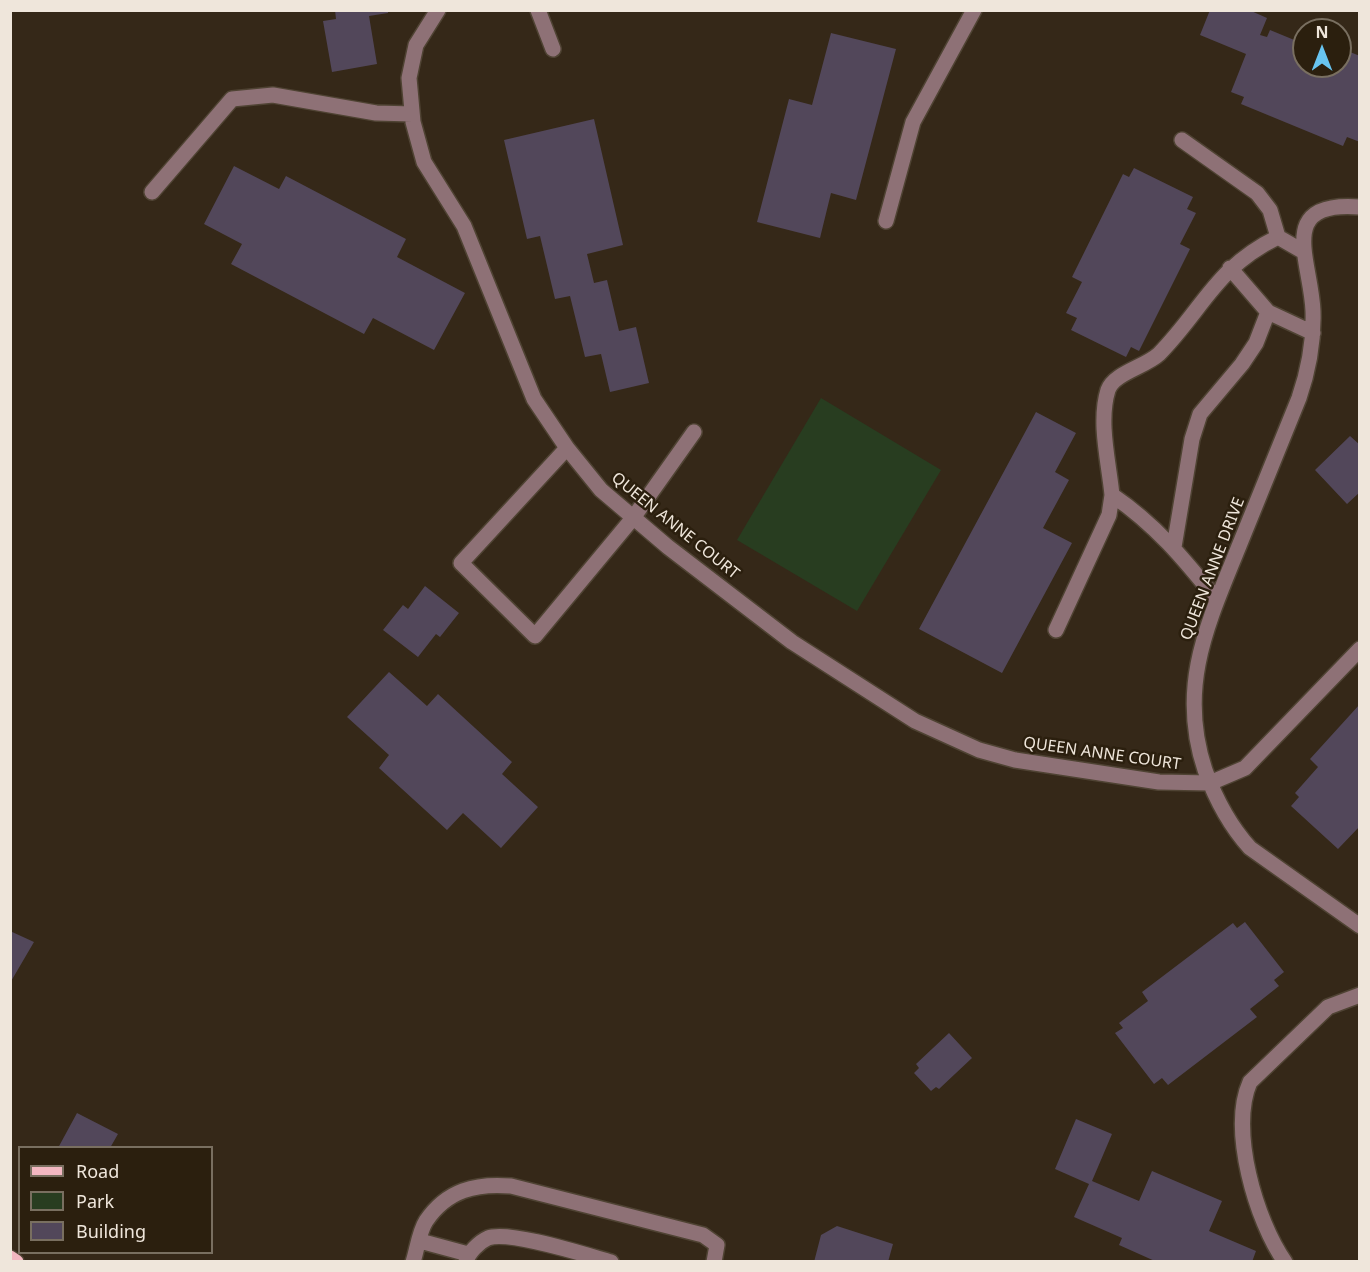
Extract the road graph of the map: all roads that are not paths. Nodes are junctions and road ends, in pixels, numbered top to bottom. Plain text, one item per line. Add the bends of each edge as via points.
1 (438, 10) edge
2 (538, 10) edge
3 (968, 12) edge
4 (553, 49) dead end
5 (412, 114) junction
6 (1182, 140) dead end
7 (152, 192) dead end
8 (1359, 207) edge
9 (886, 221) dead end
10 (1278, 237) junction
11 (1304, 252) junction
12 (1230, 268) junction
13 (1268, 312) junction
14 (1313, 333) junction
15 (694, 432) dead end
16 (567, 448) junction
17 (1112, 495) junction
18 (633, 518) junction
19 (1174, 547) junction
20 (1217, 600) junction
21 (1056, 630) dead end
22 (1359, 649) edge
23 (1210, 783) junction
24 (1359, 926) edge
25 (1359, 995) edge
26 (420, 1241) junction
27 (10, 1258) edge
28 (467, 1258) edge
29 (16, 1262) edge
30 (413, 1262) edge
31 (611, 1262) edge
32 (714, 1262) edge
33 (1286, 1262) edge

1 - 5 street, QUEEN ANNE COURT via 416,45 409,78
2 - 4 street
3 - 9 street via 913,123
5 - 7 street via 273,95 232,99
5 - 16 street, QUEEN ANNE COURT via 424,162 464,226 530,388
6 - 10 street via 1257,193 1270,210
8 - 11 street, QUEEN ANNE DRIVE via 1332,205 1313,215 1305,230
10 - 11 street
10 - 12 street via 1252,249
11 - 14 street, QUEEN ANNE DRIVE
12 - 13 street
12 - 17 street via 1158,354 1140,368 1119,376 1109,387 1105,419
13 - 14 street
13 - 19 street via 1251,350 1200,414 1192,439
14 - 20 street, QUEEN ANNE DRIVE via 1299,398
15 - 18 street
16 - 18 street, QUEEN ANNE COURT via 601,490
16 - 18 street via 460,563 535,636
17 - 19 street via 1142,516
17 - 21 street via 1109,515
18 - 23 street, QUEEN ANNE COURT via 792,642 950,739 1015,760 1159,782
19 - 20 street
20 - 23 street, QUEEN ANNE DRIVE via 1199,656 1193,700 1197,741
22 - 23 street via 1245,768
23 - 24 street, QUEEN ANNE DRIVE via 1228,822 1250,848
25 - 33 street via 1328,1007 1250,1082 1243,1098 1243,1130 1256,1198 1265,1226
26 - 28 street
26 - 30 street
26 - 32 street via 425,1223 444,1203 465,1188 487,1184 511,1186 703,1235 717,1245
27 - 29 main road
28 - 31 street via 488,1238 513,1237

